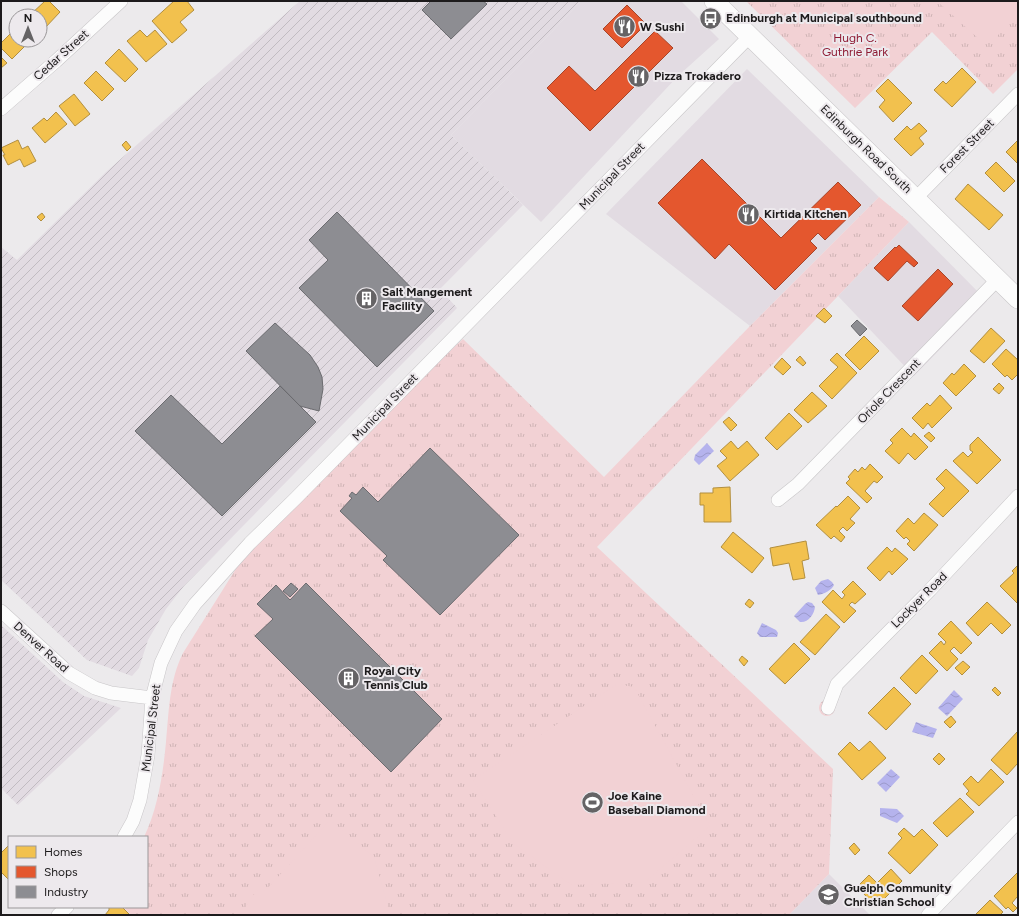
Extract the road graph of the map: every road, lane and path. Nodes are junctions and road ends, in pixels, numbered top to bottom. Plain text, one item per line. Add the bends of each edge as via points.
1 (121, 1) edge
2 (714, 1) edge
3 (750, 36) junction
4 (1018, 94) edge
5 (1, 109) edge
6 (916, 198) junction
7 (998, 279) junction
8 (1018, 299) edge
9 (1018, 496) edge
10 (778, 500) dead end
11 (1, 611) edge
12 (152, 698) junction
13 (828, 708) dead end
14 (1018, 822) edge
15 (124, 836) edge
16 (928, 915) edge

1 - 5 street, Cedar Street
2 - 3 main road, Edinburgh Road South
3 - 6 main road, Edinburgh Road South
3 - 12 street, Municipal Street via 250,543 194,604 176,631 161,664
4 - 6 street, Forest Street
6 - 7 main road, Edinburgh Road South
7 - 8 main road, Edinburgh Road South
7 - 10 street, Oriole Crescent via 798,484
9 - 13 street, Lockyer Road via 837,684
11 - 12 street, Denver Road via 69,673 95,688
12 - 15 street, Municipal Street via 148,755 140,800
14 - 16 street

